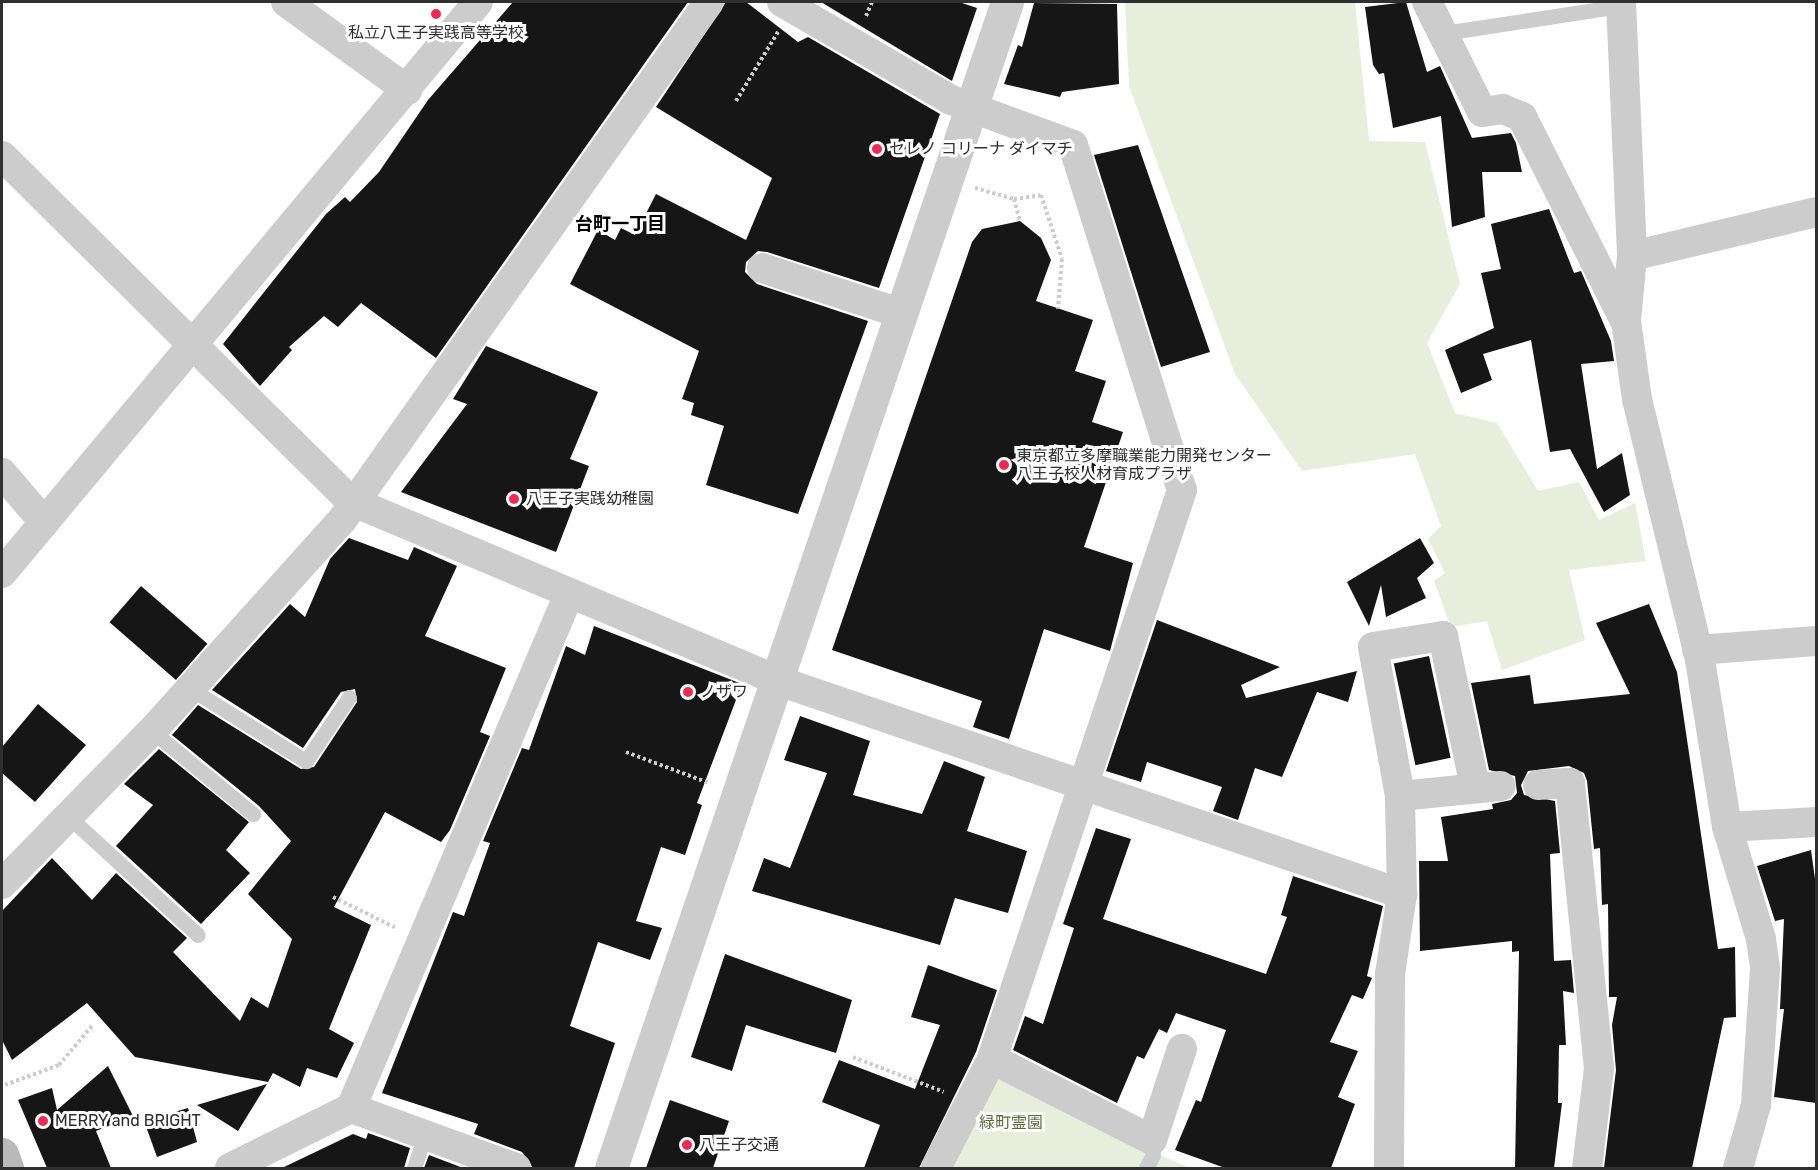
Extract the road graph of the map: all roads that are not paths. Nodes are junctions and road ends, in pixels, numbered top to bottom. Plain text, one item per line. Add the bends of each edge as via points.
1 (286, 2) edge
2 (478, 2) edge
3 (709, 2) edge
4 (1007, 2) edge
5 (1427, 2) edge
6 (1621, 4) edge
7 (782, 13) edge
8 (1444, 33) junction
9 (406, 90) junction
10 (970, 108) junction
11 (2, 156) edge
12 (1816, 212) edge
13 (1632, 256) junction
14 (762, 268) dead end
15 (900, 313) junction
16 (1627, 325) junction
17 (193, 346) junction
18 (2, 473) edge
19 (351, 501) junction
20 (44, 522) junction
21 (2, 573) edge
22 (569, 594) junction
23 (1816, 641) edge
24 (1697, 650) junction
25 (776, 680) junction
26 (190, 689) junction
27 (349, 697) dead end
28 (152, 731) junction
29 (1084, 784) junction
30 (1538, 785) dead end
31 (1400, 796) junction
32 (253, 814) dead end
33 (68, 816) junction
34 (1816, 822) edge
35 (1727, 827) junction
36 (2, 884) edge
37 (1402, 894) junction
38 (198, 935) dead end
39 (1182, 1049) dead end
40 (992, 1059) junction
41 (351, 1108) junction
42 (425, 1136) junction
43 (2, 1154) edge
44 (7, 1168) edge
45 (230, 1168) edge
46 (414, 1168) edge
47 (516, 1168) edge
48 (611, 1168) edge
49 (936, 1168) edge
50 (1389, 1168) edge
51 (1587, 1168) edge
52 (1738, 1168) edge

1 - 9 street
2 - 9 street
3 - 19 street
4 - 10 street
5 - 8 street
6 - 8 lane
6 - 13 street
7 - 10 street
8 - 16 street via 1482,112 1503,110 1522,117
9 - 17 street
10 - 15 street
10 - 29 street via 1074,145 1182,489
11 - 17 street
12 - 13 street
13 - 16 street
14 - 15 street
15 - 25 street
16 - 24 street via 1649,463
17 - 19 street
17 - 20 street
18 - 20 street
19 - 22 street
19 - 26 street via 342,520
20 - 21 street
22 - 25 street
22 - 41 street
23 - 24 street
24 - 35 street
25 - 29 street
25 - 48 street
26 - 27 lane via 306,761
26 - 28 street
28 - 32 lane
28 - 33 street
29 - 37 street
29 - 40 street
30 - 51 street via 1570,783 1599,1068
31 - 31 street via 1372,647 1443,636 1488,786
31 - 37 street via 1405,844
33 - 36 street
33 - 38 lane
34 - 35 street
35 - 52 street via 1761,939 1765,969 1756,1105
37 - 50 street via 1390,974
39 - 40 street via 1152,1140
40 - 49 street
41 - 42 street
41 - 45 street
42 - 46 lane
42 - 47 street
43 - 44 main road

